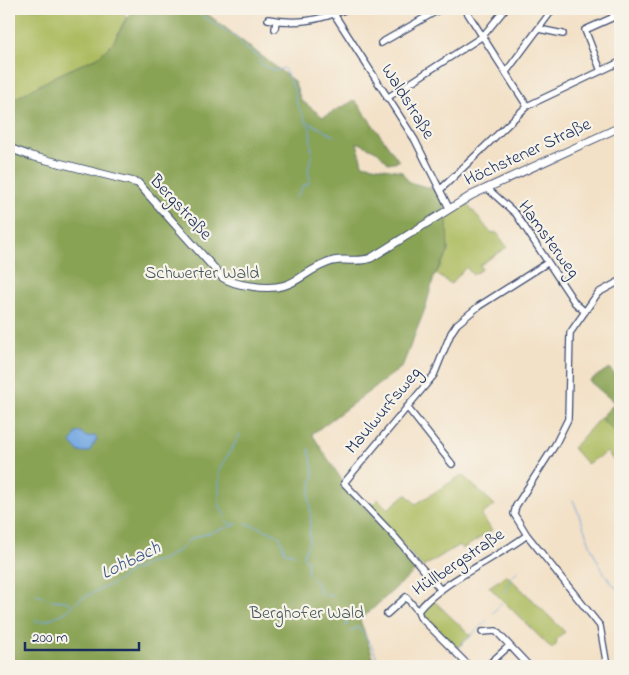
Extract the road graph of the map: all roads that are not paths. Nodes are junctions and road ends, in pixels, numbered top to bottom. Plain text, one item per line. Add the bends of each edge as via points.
1 (347, 9) edge
2 (440, 9) edge
3 (465, 9) edge
4 (505, 9) edge
5 (553, 9) edge
6 (611, 9) edge
7 (334, 14) junction
8 (268, 20) dead end
9 (276, 21) junction
10 (274, 29) dead end
11 (539, 29) junction
12 (563, 34) dead end
13 (483, 36) junction
14 (381, 43) dead end
15 (620, 62) edge
16 (601, 71) junction
17 (506, 72) junction
18 (387, 98) junction
19 (527, 106) junction
20 (620, 127) edge
21 (9, 148) edge
22 (486, 188) junction
23 (440, 190) junction
24 (449, 208) junction
25 (547, 262) junction
26 (620, 281) edge
27 (584, 311) junction
28 (407, 407) junction
29 (452, 464) dead end
30 (526, 535) junction
31 (441, 590) junction
32 (418, 611) junction
33 (387, 614) dead end
34 (482, 632) dead end
35 (509, 646) junction
36 (468, 666) edge
37 (487, 666) edge
38 (528, 666) edge
39 (608, 666) edge

1 - 7 street
2 - 14 street
3 - 13 street
4 - 13 street
5 - 11 street
6 - 16 street via 614,17 585,30
7 - 9 street via 300,23
7 - 18 street, Waldstraße
8 - 9 street
9 - 10 street
11 - 12 street
11 - 17 street
13 - 17 street
13 - 18 street
15 - 16 street
16 - 19 street
17 - 19 street
18 - 23 street, Waldstraße via 415,140
19 - 23 street
20 - 22 main road, Höchstener Straße
21 - 24 main road, Bergstraße via 138,183 222,277 255,287 282,288 330,262 371,258
22 - 24 main road, Höchstener Straße
22 - 25 street, Hamsterweg via 516,214
23 - 24 street, Waldstraße
25 - 27 street, Hamsterweg
25 - 28 street, Maulwurfsweg via 461,320 451,333 434,375
26 - 27 street via 601,290
27 - 30 street via 569,335 569,410 565,427 515,509 515,518
28 - 29 street
28 - 31 street, Maulwurfsweg via 344,483
30 - 31 street, Hüllbergstraße
30 - 39 street via 600,626
31 - 32 street, Hüllbergstraße
32 - 33 street, Hüllbergstraße via 406,597
32 - 36 street via 420,617
34 - 35 street via 496,631
35 - 37 street
35 - 38 street

